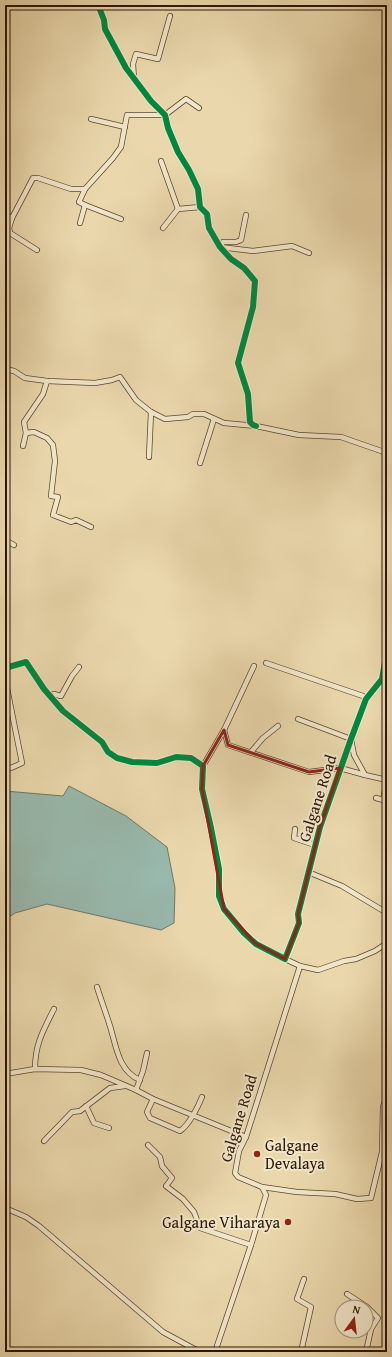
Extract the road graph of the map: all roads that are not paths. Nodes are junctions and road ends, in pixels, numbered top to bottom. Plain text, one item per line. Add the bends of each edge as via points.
1 (98, 5) edge
2 (170, 16) dead end
3 (134, 79) junction
4 (199, 108) dead end
5 (164, 115) junction
6 (92, 119) dead end
7 (124, 127) junction
8 (161, 161) dead end
9 (84, 189) junction
10 (85, 205) junction
11 (200, 207) junction
12 (178, 209) junction
13 (246, 215) dead end
14 (5, 216) edge
15 (12, 218) junction
16 (121, 219) dead end
17 (80, 223) dead end
18 (163, 228) dead end
19 (220, 247) junction
20 (36, 250) dead end
21 (309, 253) dead end
22 (5, 369) edge
23 (47, 381) junction
24 (151, 412) junction
25 (214, 419) junction
26 (256, 426) junction
27 (26, 433) junction
28 (23, 446) dead end
29 (387, 453) edge
30 (149, 457) dead end
31 (200, 463) dead end
32 (91, 527) dead end
33 (5, 540) edge
34 (14, 545) dead end
35 (387, 650) edge
36 (266, 663) dead end
37 (254, 666) dead end
38 (79, 667) dead end
39 (5, 668) edge
40 (5, 678) edge
41 (50, 696) junction
42 (366, 699) junction
43 (298, 719) dead end
44 (278, 726) dead end
45 (224, 730) junction
46 (351, 739) junction
47 (251, 752) junction
48 (5, 766) edge
49 (204, 766) junction
50 (340, 768) junction
51 (365, 775) junction
52 (387, 780) edge
53 (376, 798) dead end
54 (385, 800) edge
55 (295, 829) dead end
56 (315, 845) junction
57 (308, 872) junction
58 (387, 913) edge
59 (233, 920) dead end
60 (387, 943) edge
61 (285, 959) junction
62 (300, 966) junction
63 (97, 987) dead end
64 (54, 1009) dead end
65 (147, 1053) dead end
66 (36, 1069) junction
67 (5, 1074) edge
68 (140, 1080) junction
69 (125, 1086) junction
70 (136, 1090) junction
71 (387, 1096) edge
72 (202, 1097) dead end
73 (153, 1099) junction
74 (86, 1106) junction
75 (192, 1115) junction
76 (109, 1128) dead end
77 (246, 1137) junction
78 (44, 1141) dead end
79 (148, 1145) dead end
80 (262, 1187) junction
81 (5, 1208) edge
82 (251, 1245) junction
83 (304, 1279) dead end
84 (347, 1294) dead end
85 (200, 1352) edge
86 (215, 1352) edge
87 (301, 1352) edge
88 (366, 1352) edge

1 - 3 street via 105,29
2 - 3 street via 158,59 136,54 133,64
3 - 5 street
4 - 5 street via 186,99
5 - 7 street via 127,114
5 - 11 street via 178,152 198,189
6 - 7 street
7 - 9 street via 121,147
8 - 12 street
9 - 10 street via 80,202
9 - 15 street via 71,189 33,178
10 - 16 street
10 - 17 street
11 - 12 street
11 - 19 street via 207,214 209,228
12 - 18 street
13 - 19 street via 241,240 223,242
14 - 15 street
15 - 20 street via 10,233
19 - 21 street via 253,251 292,246
19 - 26 street via 255,281 253,306 238,363 248,394 250,422
22 - 23 street via 25,378
23 - 24 street via 95,383 120,377 136,400
23 - 27 street via 43,394 24,422
24 - 25 street via 165,419 204,414
24 - 30 street
25 - 26 street via 224,423
25 - 31 street
26 - 29 street via 299,435 341,437
27 - 28 street
27 - 32 street via 34,432 47,438 53,445 55,461 51,496 58,497 53,515 71,522 76,520
33 - 34 street
35 - 42 street, Galgane Road via 382,679
36 - 42 street
37 - 45 street
38 - 41 street via 61,696
39 - 41 street via 26,662
40 - 48 street via 22,763 11,768
41 - 49 street via 63,711 102,742 108,752 117,758 132,762 157,763 176,757 191,758
42 - 46 street, Galgane Road
43 - 46 street
44 - 47 street
45 - 47 street via 228,745
45 - 49 street
46 - 50 street, Galgane Road
46 - 51 street via 354,756
47 - 50 street via 309,772
49 - 61 street via 202,789 219,869 220,896 224,909 256,944
50 - 51 street
50 - 56 street, Galgane Road
51 - 52 street
52 - 54 street
53 - 54 street
55 - 56 street via 294,838
56 - 57 street, Galgane Road
57 - 58 street via 342,886
57 - 61 street, Galgane Road via 298,914 299,923
59 - 61 street via 254,943
60 - 62 street via 356,959 318,970
61 - 62 street
62 - 77 street, Galgane Road
63 - 68 street via 116,1050 128,1073
64 - 66 street via 38,1043
65 - 68 street
66 - 67 street
66 - 69 street via 81,1070 101,1075
68 - 70 street
69 - 70 street
69 - 74 street via 110,1088
70 - 73 street
71 - 80 street via 384,1106 382,1152 371,1198 357,1199 335,1194
72 - 75 street via 197,1111
73 - 75 street
73 - 75 street via 147,1112 150,1118 177,1130 184,1128
74 - 76 street via 94,1123
74 - 78 street via 80,1111 72,1112
75 - 77 street
77 - 80 street, Galgane Road via 239,1151 234,1173
79 - 82 street via 160,1157 162,1166 172,1178 166,1186 183,1199 194,1212 200,1228
80 - 82 street via 266,1195
81 - 85 street via 39,1226 163,1332
82 - 86 street
83 - 87 street via 297,1299 311,1307
84 - 88 street via 378,1318 371,1329

